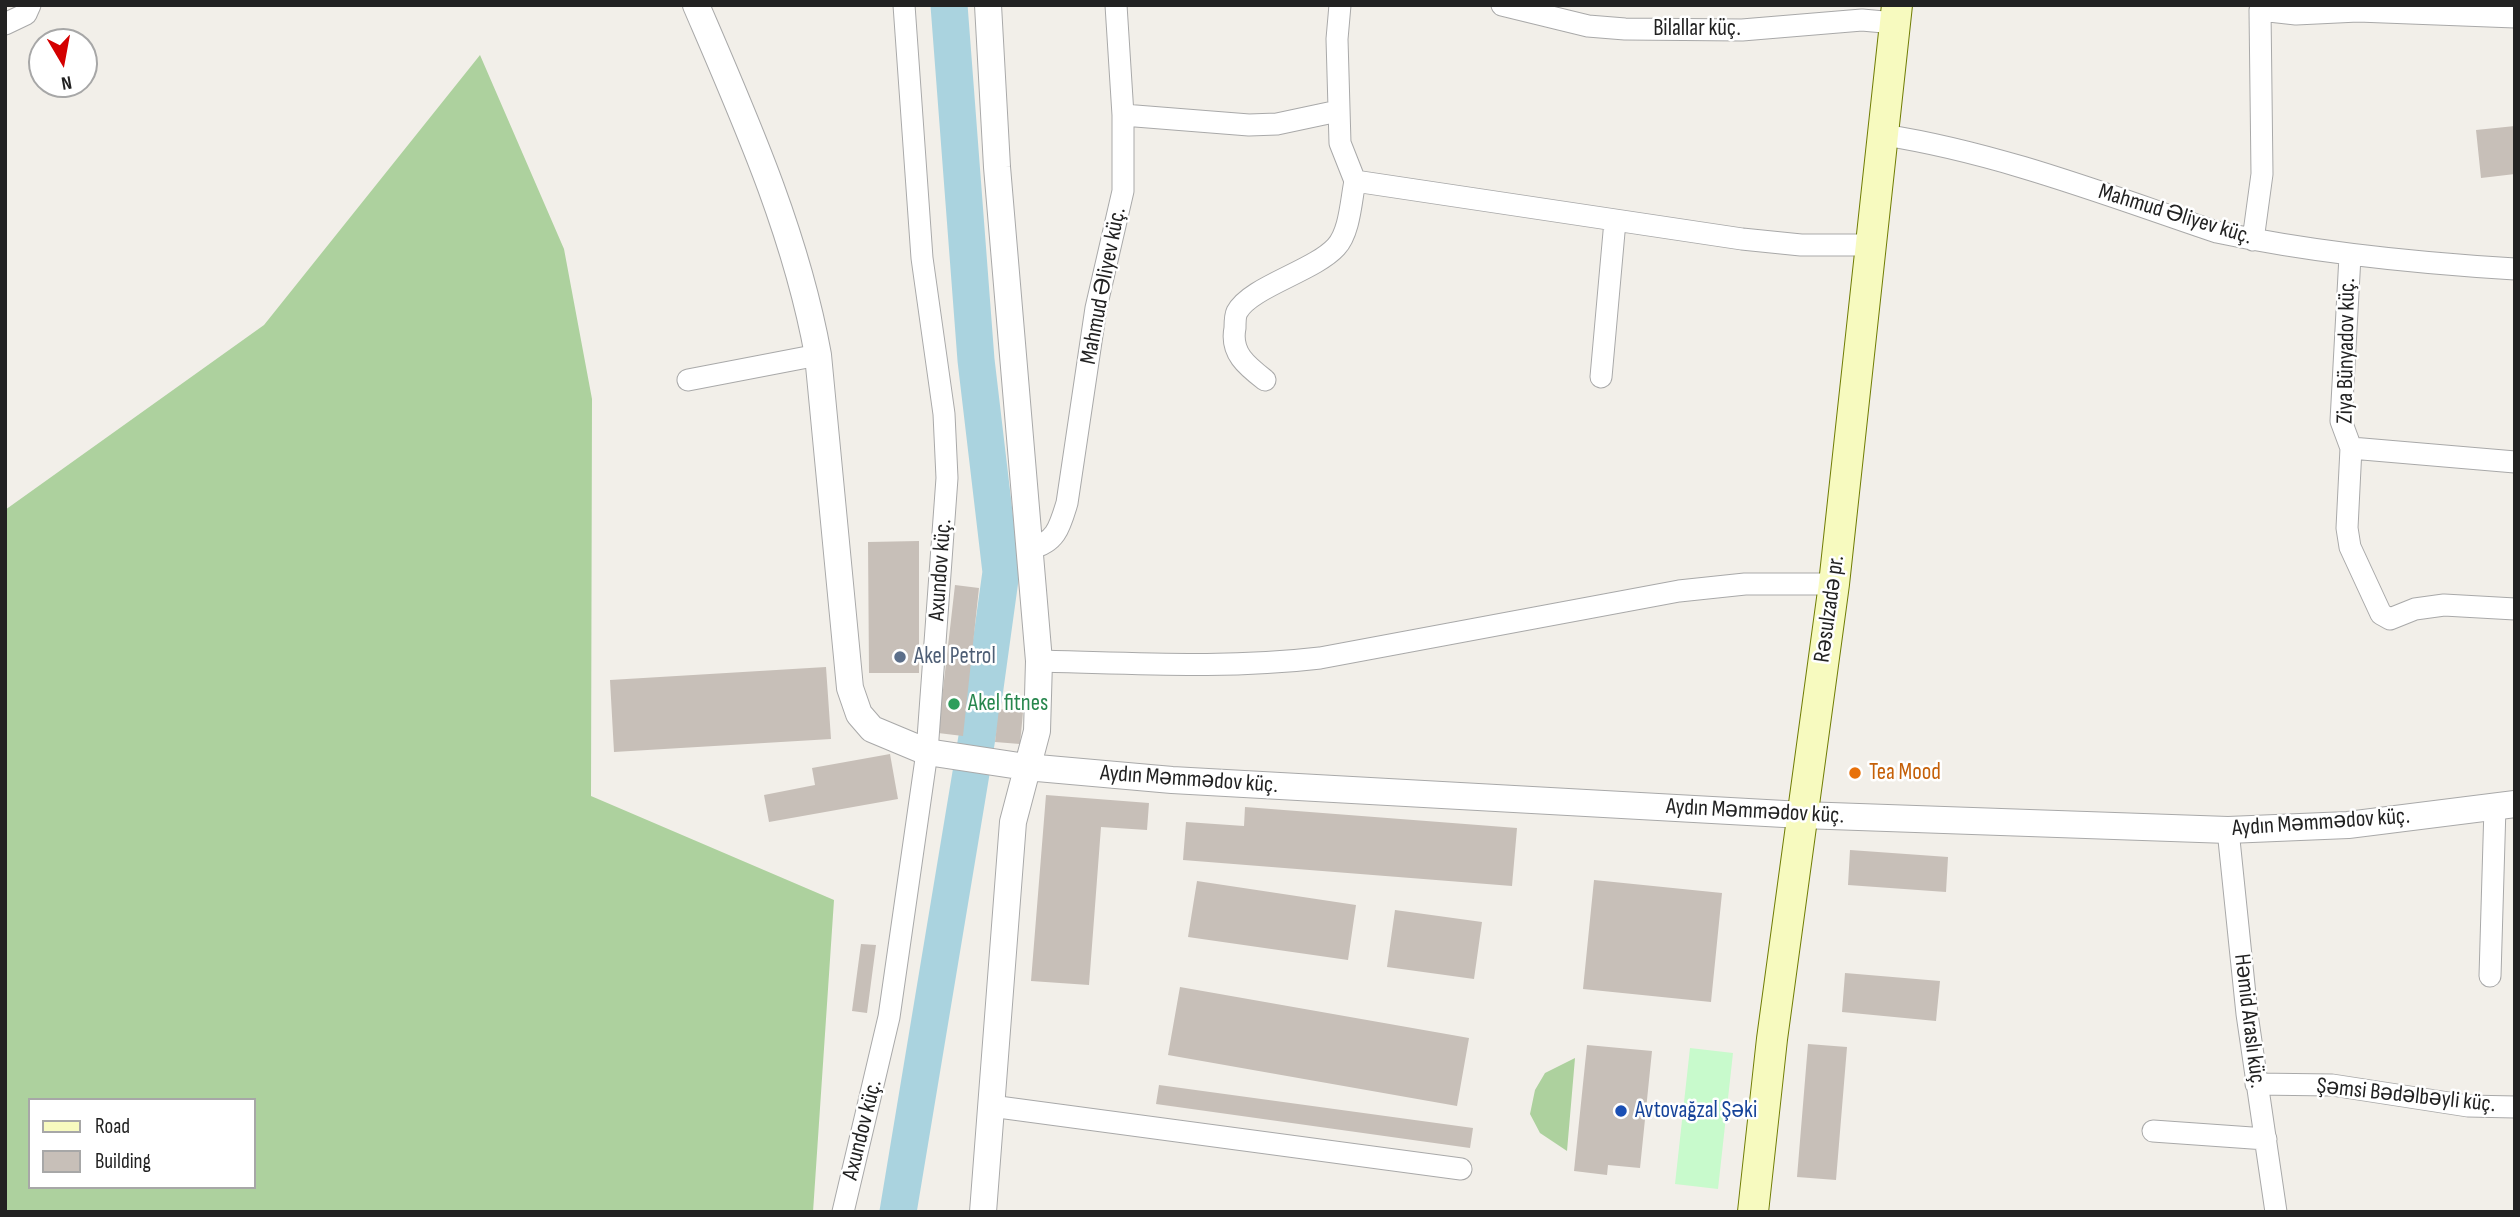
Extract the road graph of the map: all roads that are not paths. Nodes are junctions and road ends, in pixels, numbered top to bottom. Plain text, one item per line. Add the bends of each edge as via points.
1 (30, 5) edge
2 (696, 5) edge
3 (904, 5) edge
4 (988, 5) edge
5 (1116, 5) edge
6 (1340, 5) edge
7 (1502, 5) edge
8 (2255, 8) edge
9 (2357, 8) edge
10 (1896, 14) edge
11 (1813, 15) edge
12 (2515, 17) edge
13 (5, 24) edge
14 (1338, 111) junction
15 (1123, 115) junction
16 (1884, 135) junction
17 (1354, 181) junction
18 (1615, 221) junction
19 (2253, 240) junction
20 (1873, 244) junction
21 (2350, 256) junction
22 (2515, 269) edge
23 (818, 355) junction
24 (1601, 377) dead end
25 (688, 380) dead end
26 (1265, 380) dead end
27 (2351, 448) junction
28 (2515, 462) edge
29 (1031, 548) junction
30 (1834, 584) junction
31 (2515, 609) edge
32 (1039, 661) junction
33 (938, 754) junction
34 (1026, 767) junction
35 (2505, 805) edge
36 (1801, 816) junction
37 (2228, 830) junction
38 (2490, 976) dead end
39 (2256, 1084) junction
40 (991, 1106) junction
41 (2515, 1107) edge
42 (2153, 1131) dead end
43 (2266, 1139) junction
44 (1461, 1169) dead end
45 (843, 1212) edge
46 (983, 1212) edge
47 (1753, 1212) edge
48 (2276, 1212) edge

1 - 13 street via 26,14
2 - 23 street, Aydın Məmmədov küç. via 797,257
3 - 33 street, Axundov küç. via 922,258 944,414 947,478
4 - 29 street via 997,167
5 - 15 street, Mahmud Əliyev küç.
6 - 14 street
7 - 11 street, Bilallar küç. via 1601,27 1742,30
8 - 9 street via 2296,14
8 - 19 street via 2262,174
9 - 12 street
10 - 11 street, Bilallar küç. via 1862,20
10 - 16 main road, Rəsulzadə pr.
14 - 15 street via 1249,125
14 - 17 street via 1340,143
15 - 29 street, Mahmud Əliyev küç. via 1123,191 1096,308 1067,503 1058,530 1046,545
16 - 19 street, Mahmud Əliyev küç. via 1997,158
16 - 20 main road, Rəsulzadə pr.
17 - 18 street
17 - 26 street via 1337,247 1252,297 1238,312 1233,337 1237,353
18 - 20 street via 1766,242
18 - 24 street
19 - 21 street, Mahmud Əliyev küç.
20 - 30 main road, Rəsulzadə pr.
21 - 22 street, Mahmud Əliyev küç.
21 - 27 street, Ziya Bünyadov küç. via 2341,421
23 - 25 street
23 - 33 street, Aydın Məmmədov küç. via 850,688 859,714 872,729
27 - 28 street, Ziya Bünyadov küç.
27 - 31 street via 2350,547 2381,614 2390,619 2444,605
29 - 32 street
30 - 32 street via 1745,584 1679,591 1280,663
30 - 36 main road, Rəsulzadə pr.
32 - 34 street via 1040,711
33 - 34 street, Aydın Məmmədov küç.
33 - 45 street, Axundov küç. via 889,1017
34 - 36 street, Aydın Məmmədov küç. via 1171,780
34 - 40 street via 1013,822
35 - 37 street, Aydın Məmmədov küç. via 2348,825
35 - 38 street
36 - 37 street, Aydın Məmmədov küç.
36 - 47 main road, Rəsulzadə pr.
37 - 39 street, Həmid Araslı küç.
39 - 41 street, Şəmsi Bədəlbəyli küç. via 2332,1084 2468,1106
39 - 43 street, Həmid Araslı küç.
40 - 44 street
40 - 46 street
42 - 43 street
43 - 48 street, Həmid Araslı küç.

